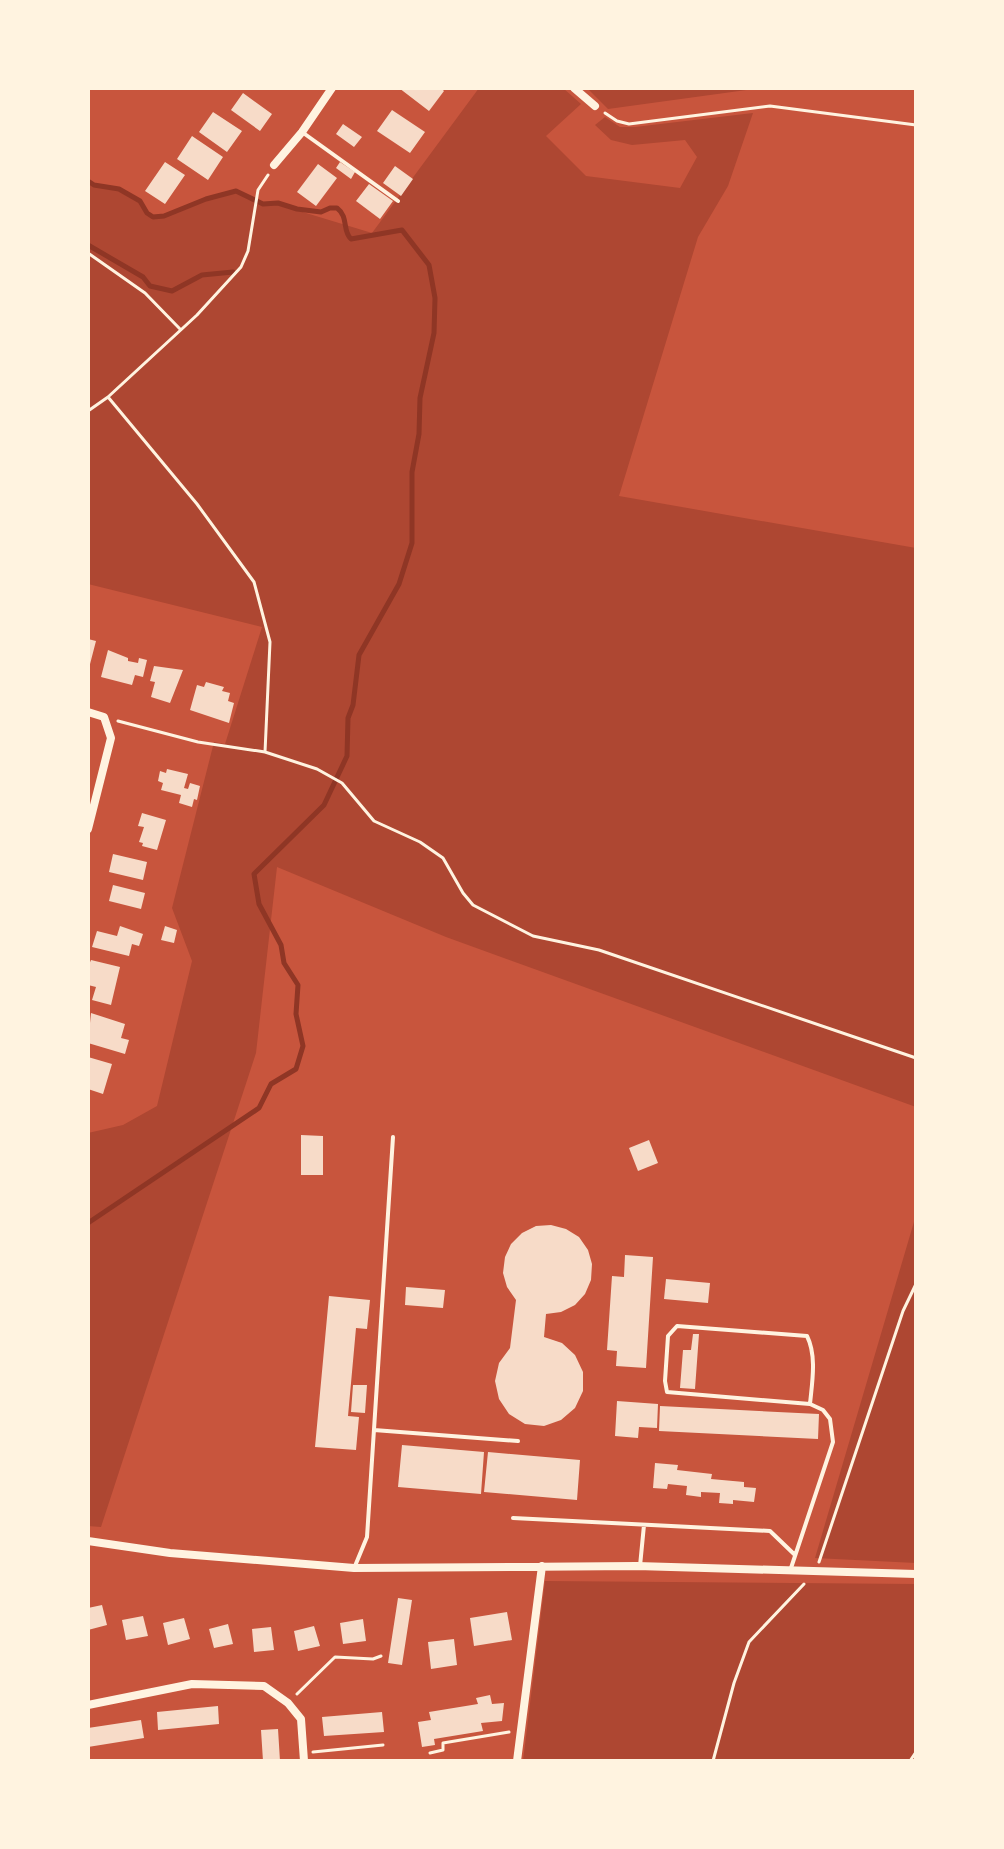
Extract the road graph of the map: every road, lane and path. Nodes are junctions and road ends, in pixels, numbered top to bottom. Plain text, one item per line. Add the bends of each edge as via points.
1 (332, 88) edge
2 (574, 88) edge
3 (595, 106) joint
4 (916, 125) edge
5 (302, 132) junction
6 (274, 165) joint
7 (398, 201) dead end
8 (88, 253) edge
9 (180, 329) junction
10 (108, 397) junction
11 (90, 405) edge
12 (88, 411) edge
13 (88, 712) edge
14 (104, 717) junction
15 (265, 752) junction
16 (88, 829) edge
17 (916, 1058) edge
18 (393, 1137) dead end
19 (916, 1284) edge
20 (810, 1404) junction
21 (374, 1430) junction
22 (518, 1441) dead end
23 (513, 1518) dead end
24 (644, 1525) junction
25 (88, 1541) edge
26 (795, 1555) junction
27 (542, 1566) junction
28 (640, 1566) junction
29 (354, 1568) junction
30 (790, 1571) junction
31 (815, 1572) junction
32 (916, 1574) edge
33 (381, 1656) dead end
34 (288, 1703) junction
35 (88, 1705) edge
36 (521, 1730) junction
37 (383, 1745) dead end
38 (916, 1752) edge
39 (430, 1753) dead end
40 (305, 1757) edge
41 (517, 1761) edge
42 (713, 1761) edge
43 (910, 1761) edge

1 - 5 street
2 - 3 street
3 - 4 path via 629,124 770,106
5 - 6 street
5 - 7 lane
6 - 9 path via 258,190 241,267
8 - 9 path via 145,293
9 - 10 path
10 - 11 path
10 - 15 path via 254,582 270,642
11 - 12 path
13 - 14 street
14 - 15 path via 198,742
14 - 16 street via 111,738
15 - 17 path via 342,783 374,821 443,858 473,905 533,936 599,950
18 - 21 lane
19 - 31 path
20 - 20 lane via 667,1392 668,1336 677,1326 807,1336 813,1375
20 - 26 lane via 830,1419 833,1442
21 - 22 lane
21 - 29 lane via 367,1537
23 - 24 lane
24 - 26 lane via 770,1531
24 - 28 lane
25 - 29 street
26 - 30 lane
27 - 28 street
27 - 29 street
27 - 36 street
28 - 30 street
30 - 31 street
31 - 32 street
31 - 42 path via 749,1642
33 - 34 path via 335,1657
34 - 35 street via 264,1686 192,1684
34 - 40 street via 301,1719
36 - 39 path via 443,1743 443,1750
36 - 41 street
37 - 40 path
38 - 43 path

